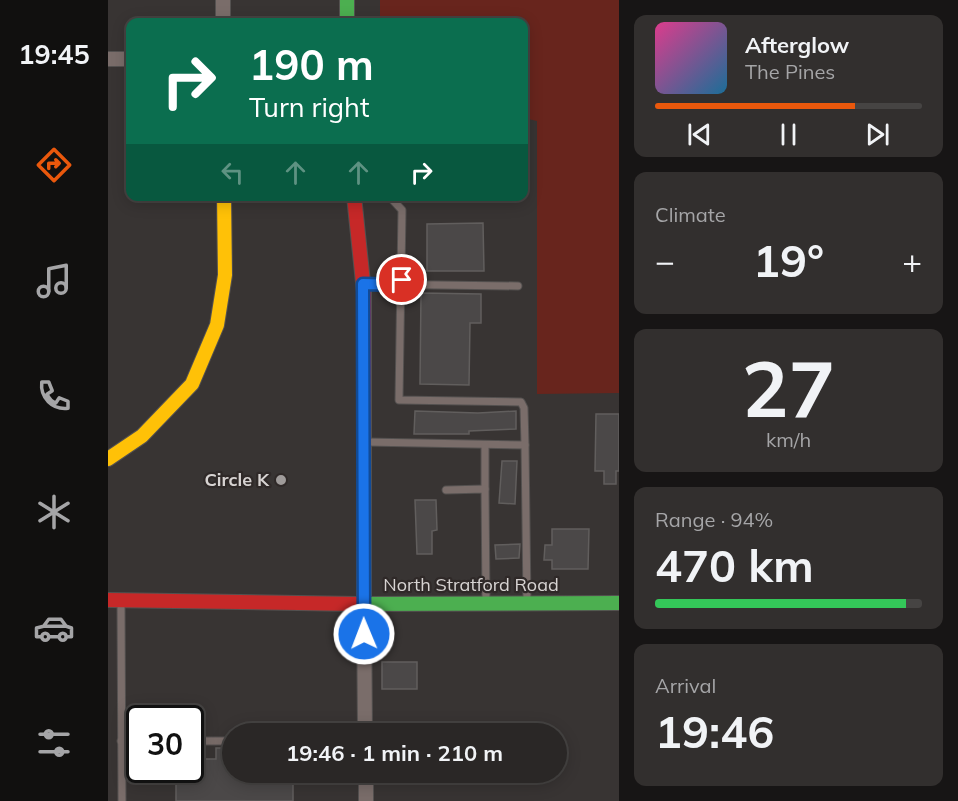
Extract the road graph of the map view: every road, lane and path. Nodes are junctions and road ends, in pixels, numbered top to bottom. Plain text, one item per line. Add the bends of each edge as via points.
1 (223, 0) edge
2 (347, 0) edge
3 (223, 18) edge
4 (347, 18) edge
5 (108, 59) edge
6 (126, 59) edge
7 (224, 201) edge
8 (355, 201) edge
9 (394, 201) edge
10 (363, 284) junction
11 (402, 285) junction
12 (518, 286) dead end
13 (363, 442) junction
14 (485, 445) junction
15 (525, 445) junction
16 (108, 459) edge
17 (484, 489) junction
18 (446, 490) dead end
19 (115, 600) edge
20 (527, 603) junction
21 (619, 603) edge
22 (364, 604) junction
23 (486, 604) junction
24 (365, 723) edge
25 (121, 741) junction
26 (126, 741) edge
27 (204, 741) edge
28 (222, 741) edge
29 (366, 783) edge
30 (122, 801) edge
31 (366, 801) edge

1 - 3 street
2 - 4 main road
5 - 6 street
7 - 16 main road via 225,275 218,325 192,384 142,436
8 - 10 main road
9 - 11 lane via 402,210
10 - 11 lane
10 - 13 main road
11 - 12 lane
11 - 15 lane via 399,400 521,402
13 - 14 lane
13 - 22 main road
14 - 15 lane
14 - 17 lane
15 - 20 lane
17 - 18 lane
17 - 23 lane
19 - 22 main road, North Stratford Road
19 - 25 lane
20 - 21 main road, North Stratford Road
20 - 23 main road, North Stratford Road
22 - 23 main road, North Stratford Road
22 - 24 street
25 - 26 lane
25 - 30 lane
27 - 28 lane
29 - 31 street

